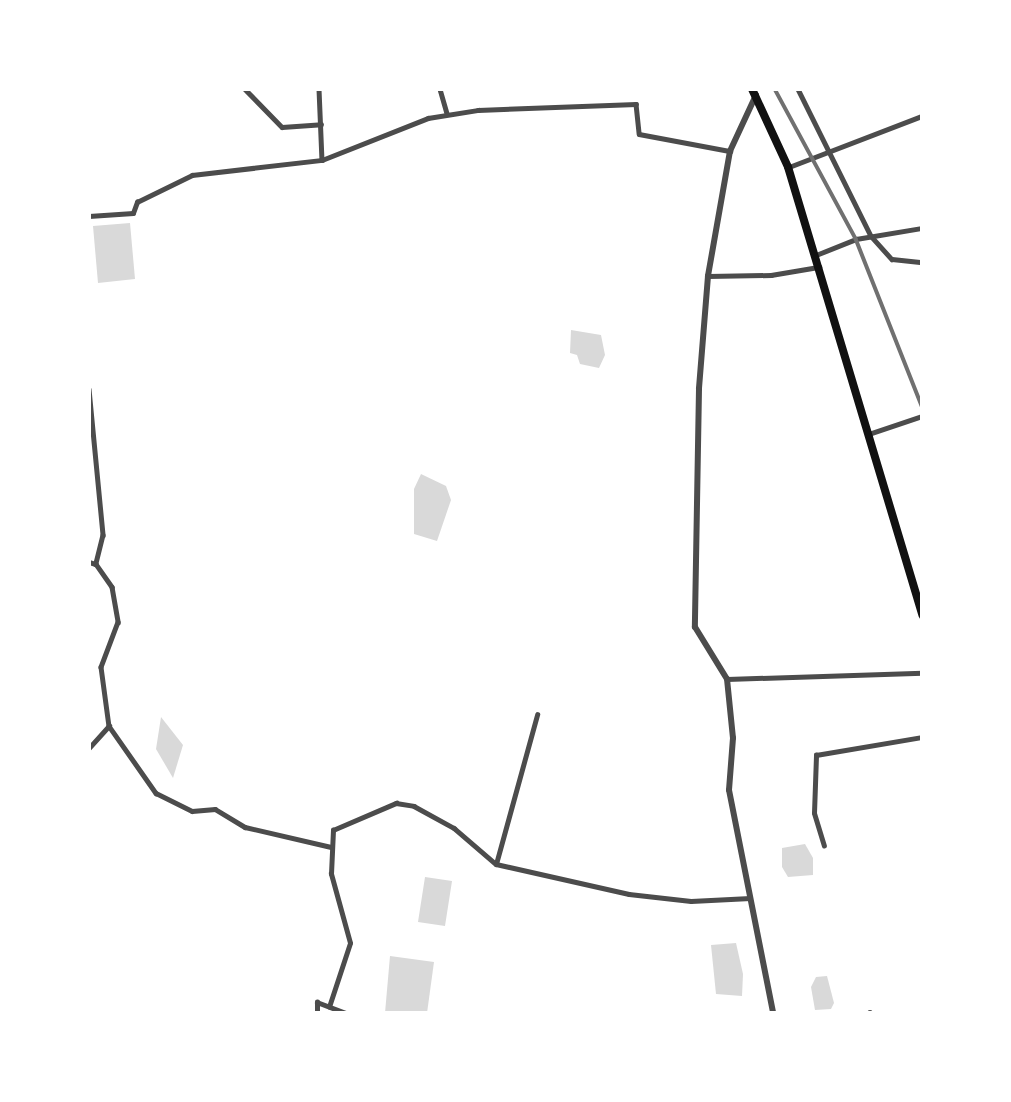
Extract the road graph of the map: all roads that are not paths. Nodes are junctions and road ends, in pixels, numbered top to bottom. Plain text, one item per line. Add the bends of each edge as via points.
1 (245, 89) edge
2 (319, 89) edge
3 (440, 89) edge
4 (798, 89) edge
5 (754, 92) edge
6 (447, 114) junction
7 (922, 116) edge
8 (321, 124) junction
9 (730, 151) junction
10 (829, 151) junction
11 (322, 160) junction
12 (788, 167) junction
13 (89, 216) edge
14 (922, 228) edge
15 (871, 236) junction
16 (816, 255) junction
17 (922, 262) edge
18 (819, 267) junction
19 (708, 276) junction
20 (89, 389) edge
21 (922, 416) edge
22 (869, 434) junction
23 (89, 562) edge
24 (96, 564) junction
25 (922, 615) edge
26 (922, 673) edge
27 (727, 679) junction
28 (537, 715) dead end
29 (109, 726) junction
30 (922, 737) edge
31 (89, 748) edge
32 (824, 846) dead end
33 (331, 847) junction
34 (496, 864) junction
35 (751, 898) junction
36 (328, 1007) junction
37 (317, 1013) edge
38 (345, 1013) edge
39 (773, 1013) edge

1 - 8 street via 282,127
2 - 8 street
3 - 6 street
4 - 10 street
5 - 9 street
5 - 12 highway
6 - 9 street via 636,104 639,134
6 - 11 street
7 - 10 street
8 - 11 street
9 - 19 street
10 - 12 street
10 - 15 street
11 - 13 street via 195,174 137,202 134,212
12 - 16 highway
14 - 15 street
15 - 16 street
15 - 17 street via 892,259
16 - 18 highway
18 - 19 street via 771,275
18 - 22 highway
19 - 27 street via 698,417 695,627
20 - 24 street via 103,535
21 - 22 street
22 - 25 highway
23 - 24 street
24 - 29 street via 112,587 118,622 102,667
26 - 27 street
27 - 35 street via 733,738 729,790 741,867
28 - 34 street
29 - 31 street
29 - 33 street via 156,793 192,811 215,809 245,827
30 - 32 street via 816,755 814,813
33 - 34 street via 333,830 396,803 414,806 454,828
33 - 36 street via 331,874 350,943
34 - 35 street via 629,894 691,901
35 - 39 street
36 - 37 street via 317,1002
36 - 38 street

